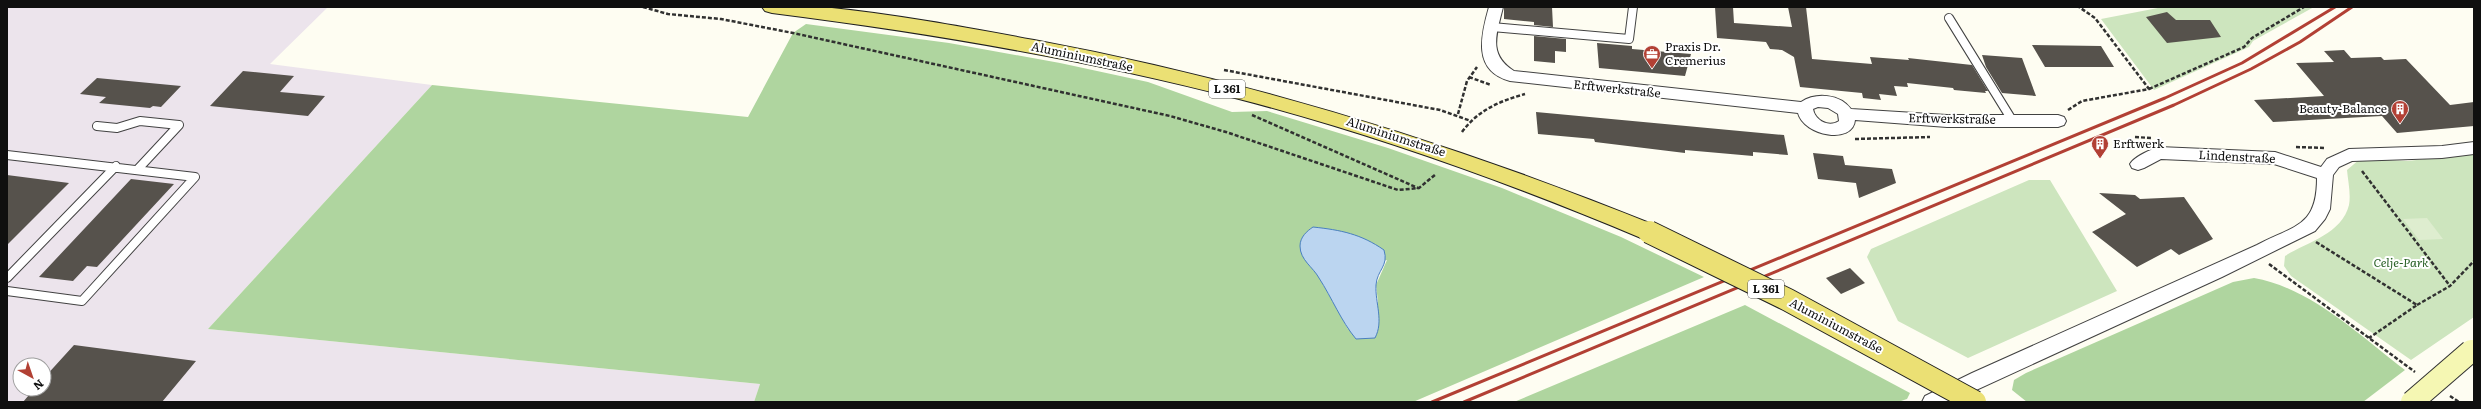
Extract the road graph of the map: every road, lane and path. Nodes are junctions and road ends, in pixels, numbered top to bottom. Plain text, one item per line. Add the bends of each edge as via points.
1 (644, 7) edge
2 (652, 7) edge
3 (772, 7) edge
4 (1496, 7) edge
5 (1633, 7) edge
6 (2079, 7) edge
7 (2304, 7) edge
8 (805, 10) edge
9 (1949, 18) dead end
10 (1492, 27) junction
11 (1221, 70) dead end
12 (1469, 77) dead end
13 (2149, 89) junction
14 (1528, 93) dead end
15 (1805, 108) junction
16 (1251, 114) dead end
17 (1458, 114) junction
18 (1846, 114) junction
19 (2012, 120) junction
20 (2058, 120) joint
21 (1471, 121) junction
22 (97, 126) dead end
23 (1462, 132) dead end
24 (2474, 148) edge
25 (7, 155) edge
26 (2349, 155) junction
27 (2138, 164) dead end
28 (116, 166) junction
29 (138, 169) junction
30 (1436, 174) dead end
31 (2325, 174) junction
32 (1419, 188) junction
33 (2298, 231) junction
34 (2254, 253) junction
35 (2474, 261) edge
36 (7, 278) edge
37 (2450, 286) junction
38 (7, 291) edge
39 (2417, 305) junction
40 (2369, 338) junction
41 (2471, 351) dead end
42 (2417, 373) dead end
43 (2447, 394) dead end
44 (1932, 402) edge
45 (1975, 402) edge
46 (2412, 402) edge
47 (2459, 402) edge

1 - 2 path
2 - 32 path via 668,14 722,19 793,33 1129,106 1219,130 1390,188 1404,191
3 - 8 main road, Aluminiumstraße / L 361
4 - 10 street, Erftwerkstraße
5 - 10 lane via 1629,39
6 - 13 path via 2095,18
7 - 13 path via 2252,38 2244,47
8 - 45 main road, Aluminiumstraße / L 361, bridge via 1002,40 1186,79 1359,125 1537,187 1649,232 1781,296
9 - 19 lane
10 - 15 street, Erftwerkstraße via 1488,44 1491,60 1496,67 1510,76 1776,111
11 - 17 path
12 - 17 path
13 - 20 path via 2082,102 2072,106
14 - 21 path via 1497,103
15 - 18 street, Erftwerkstraße via 1811,102 1824,101 1837,105
15 - 18 street via 1806,118 1831,130 1844,127 1847,123
16 - 32 path
17 - 21 path
18 - 19 street, Erftwerkstraße via 1947,121
19 - 20 street, Erftwerkstraße
21 - 23 path
22 - 29 lane via 117,128 140,121 179,125
24 - 26 street via 2442,152
25 - 28 lane
26 - 31 street via 2333,163
26 - 37 path
27 - 31 street, Lindenstraße via 2158,153 2275,158
28 - 29 lane
28 - 36 lane
29 - 38 lane via 195,177 82,301
30 - 32 path
31 - 33 street via 2325,200 2321,213 2313,223
33 - 34 street
33 - 39 path
34 - 40 path
34 - 44 street via 2087,331 1992,371
35 - 37 path
37 - 39 path
39 - 40 path
40 - 42 path
41 - 46 main road, bridge
43 - 47 path

